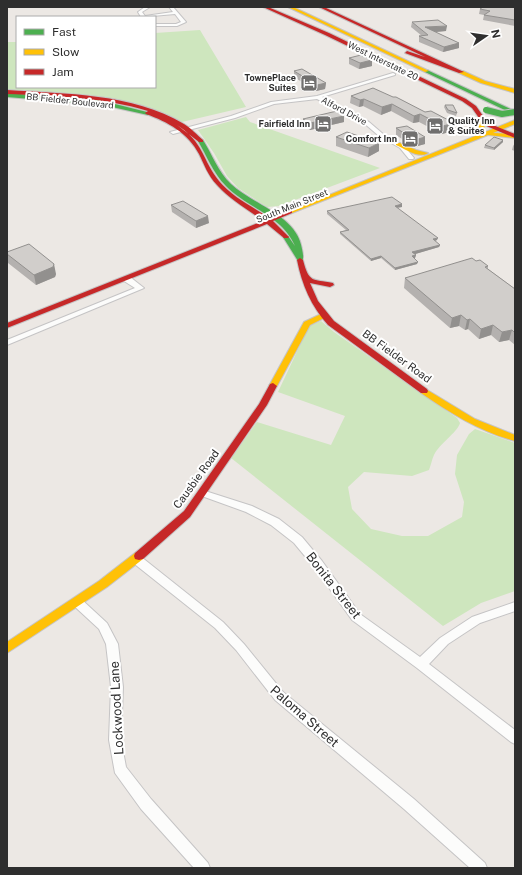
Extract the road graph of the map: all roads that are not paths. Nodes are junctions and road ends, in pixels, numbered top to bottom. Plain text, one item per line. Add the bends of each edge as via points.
1 (148, 7) edge
2 (171, 7) edge
3 (265, 7) edge
4 (284, 7) edge
5 (290, 7) edge
6 (302, 7) edge
7 (321, 7) edge
8 (175, 13) junction
9 (143, 16) edge
10 (152, 16) edge
11 (156, 25) edge
12 (353, 31) junction
13 (394, 71) junction
14 (462, 72) junction
15 (425, 82) junction
16 (512, 91) edge
17 (7, 93) edge
18 (318, 97) junction
19 (473, 105) junction
20 (515, 106) edge
21 (514, 118) edge
22 (181, 130) junction
23 (489, 130) junction
24 (515, 136) edge
25 (398, 144) junction
26 (426, 153) junction
27 (411, 158) junction
28 (420, 161) junction
29 (405, 167) junction
30 (270, 218) junction
31 (300, 260) joint
32 (303, 274) junction
33 (127, 279) junction
34 (308, 292) junction
35 (72, 299) junction
36 (324, 316) junction
37 (7, 326) edge
38 (7, 343) edge
39 (515, 438) edge
40 (202, 493) junction
41 (136, 559) junction
42 (77, 602) junction
43 (515, 606) edge
44 (7, 648) edge
45 (421, 664) junction
46 (515, 738) edge
47 (203, 868) edge
48 (480, 868) edge

1 - 9 street via 140,12
2 - 8 street
3 - 13 main road, West Interstate 20 via 327,34
4 - 15 main road via 390,60
5 - 21 main road
6 - 12 main road
7 - 14 main road
8 - 10 street
8 - 11 street via 184,22 177,25
12 - 14 main road
12 - 20 main road
13 - 15 main road, West Interstate 20 via 408,73
13 - 18 street, Alford Drive
14 - 16 main road
15 - 19 main road, West Interstate 20
17 - 22 main road, BB Fielder Boulevard via 121,106 159,118
18 - 22 street via 273,103 233,117
18 - 25 street, Alford Drive via 368,123
19 - 21 main road, West Interstate 20, bridge
19 - 23 main road
21 - 23 main road, South Main Street
22 - 30 main road, BB Fielder Boulevard via 204,145 224,181
23 - 24 main road
23 - 26 main road, South Main Street
23 - 28 main road, South Main Street
25 - 26 main road via 416,152
25 - 27 street, Alford Drive
26 - 27 main road, South Main Street
26 - 28 main road via 418,159
27 - 29 main road
27 - 30 main road, South Main Street
28 - 29 main road, South Main Street
29 - 30 main road, South Main Street
30 - 31 main road, BB Fielder Boulevard
30 - 33 main road, South Main Street
30 - 35 main road, South Main Street via 196,244
31 - 32 main road, BB Fielder Road
32 - 34 main road, BB Fielder Road
32 - 34 main road via 309,281 330,285
33 - 35 main road, South Main Street
33 - 38 street via 140,288
34 - 36 main road, BB Fielder Road
35 - 37 main road, South Main Street
36 - 39 main road, BB Fielder Road via 444,405 472,421
36 - 40 main road, Causbie Road via 312,320 305,326 263,405
40 - 41 main road, Causbie Road via 187,514
40 - 45 street, Bonita Street via 249,509 274,522 298,540 356,617
41 - 42 main road, Causbie Road
41 - 48 street, Paloma Street via 219,625 279,696 409,804
42 - 44 main road, Causbie Road
42 - 47 street, Lockwood Lane via 103,626 112,644 117,687 115,740 120,769 146,804
43 - 45 street via 476,620 444,641
45 - 46 street, Bonita Street

